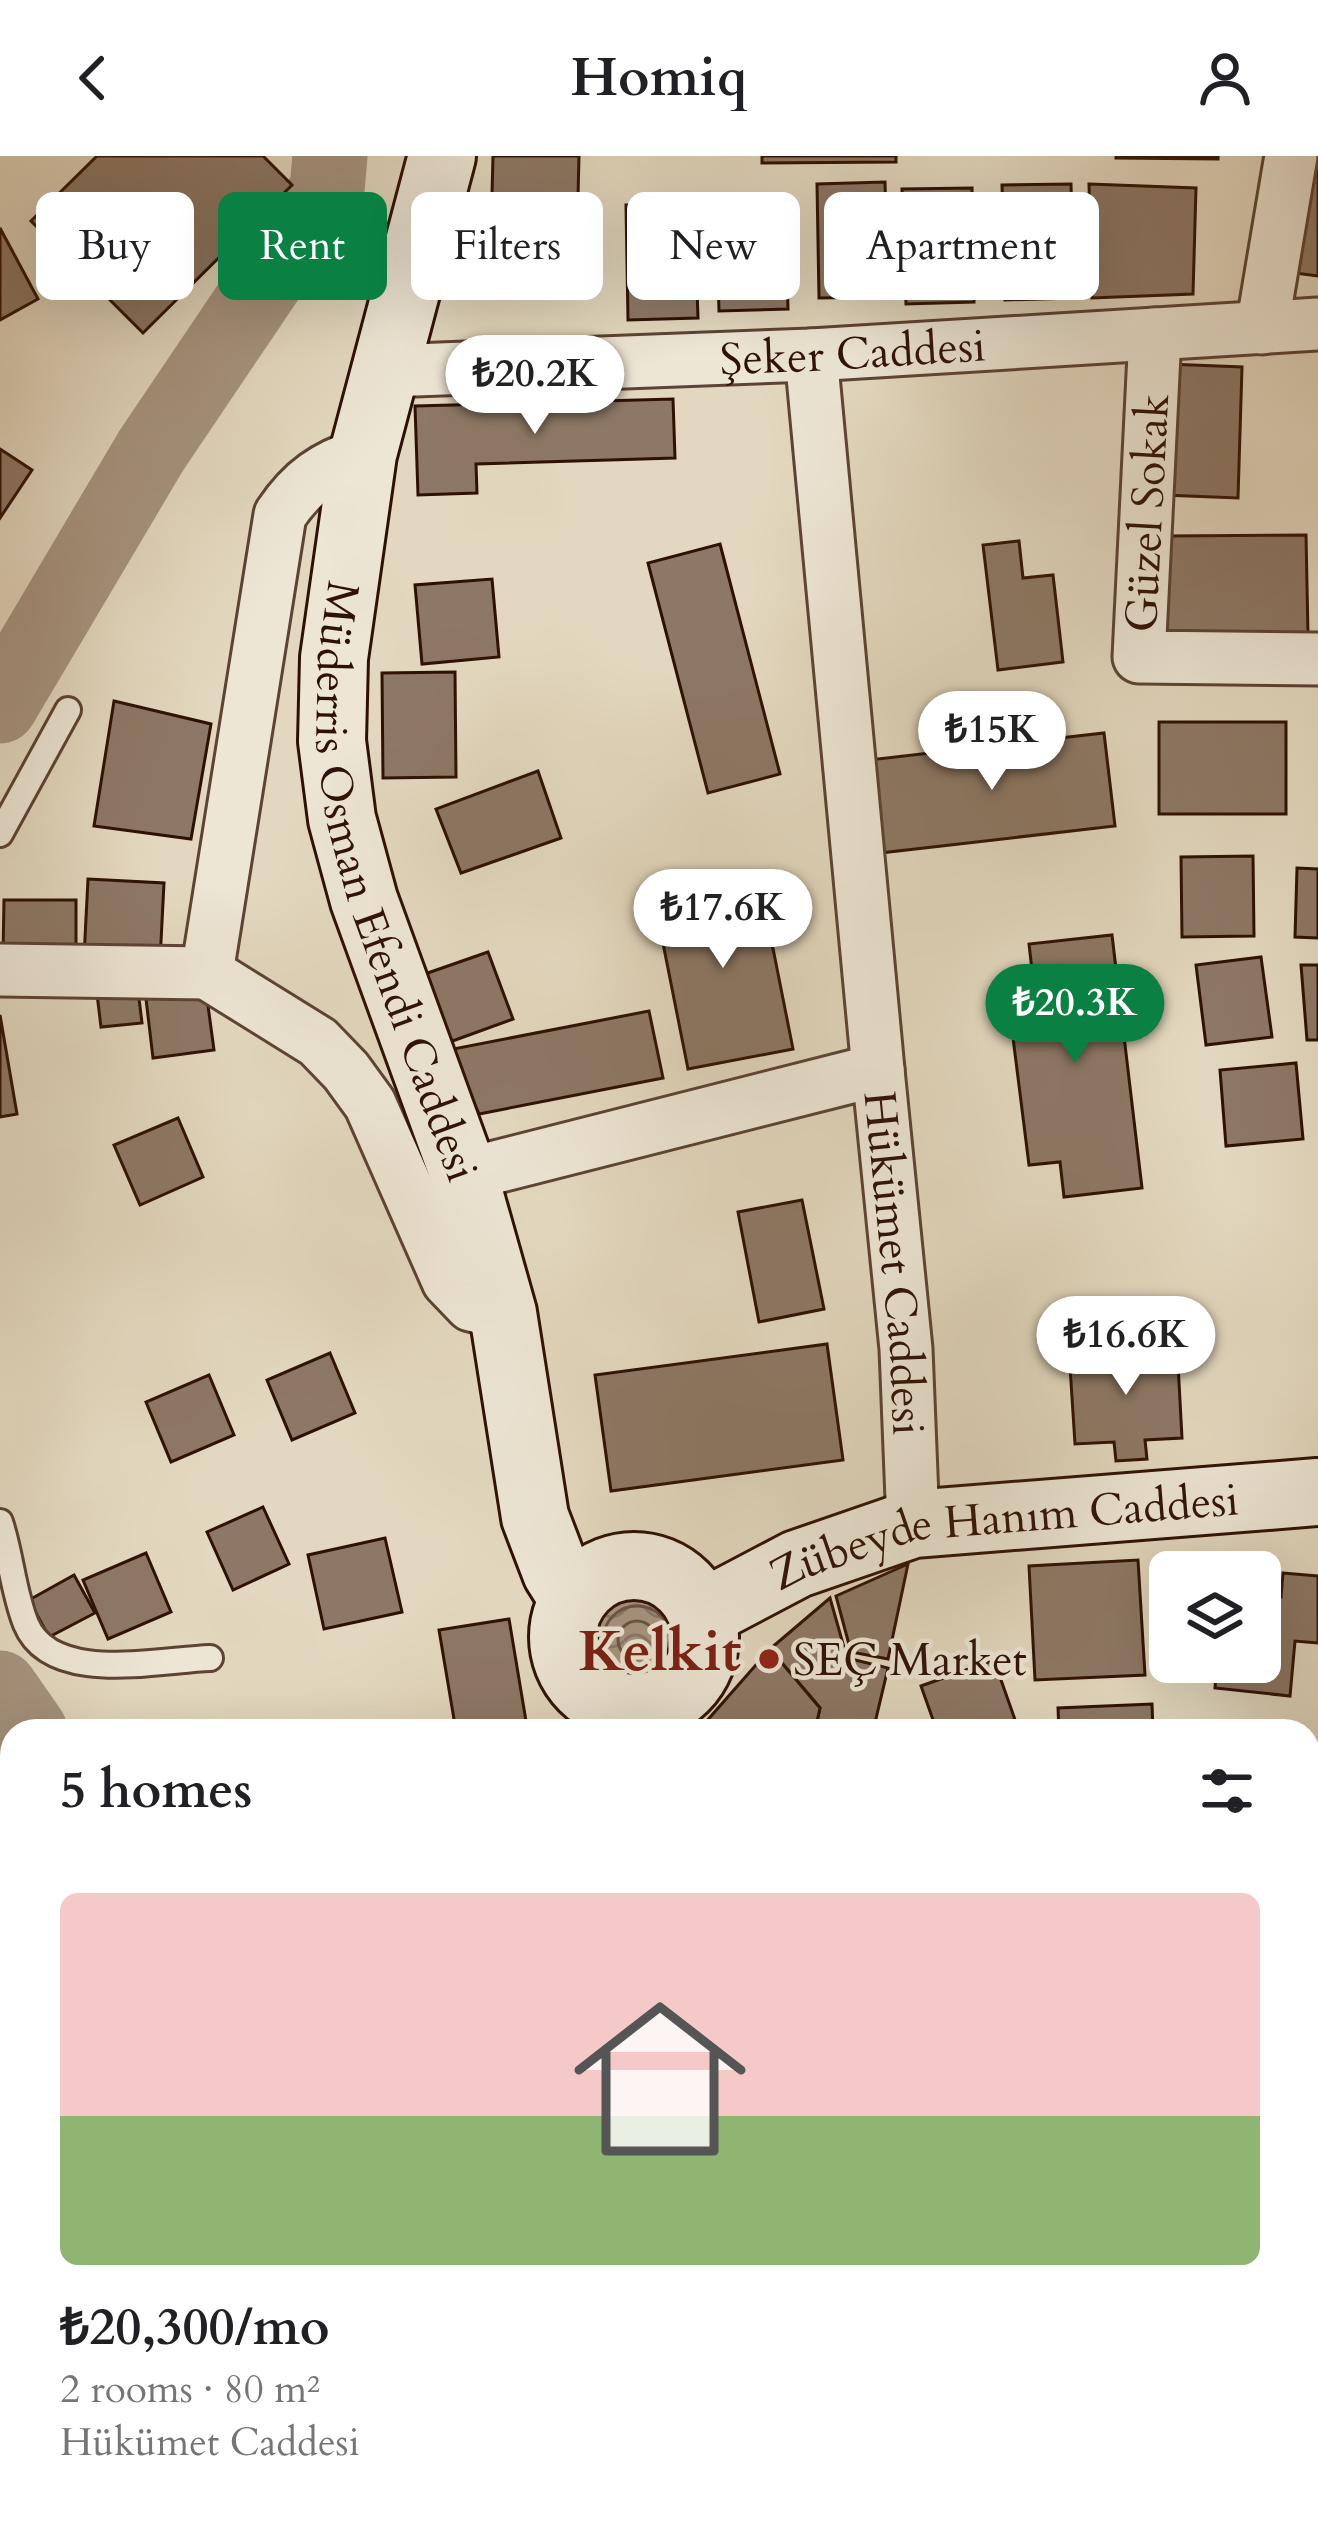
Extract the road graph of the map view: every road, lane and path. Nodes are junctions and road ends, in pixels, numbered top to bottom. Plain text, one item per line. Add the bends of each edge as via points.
1 (442, 156) edge
2 (1291, 156) edge
3 (1318, 324) edge
4 (1262, 328) junction
5 (1155, 334) junction
6 (811, 356) junction
7 (388, 371) junction
8 (363, 454) junction
9 (1318, 659) edge
10 (68, 710) dead end
11 (0, 834) edge
12 (0, 970) edge
13 (207, 973) junction
14 (878, 1070) junction
15 (464, 1175) junction
16 (503, 1313) junction
17 (1318, 1492) edge
18 (0, 1522) edge
19 (914, 1525) junction
20 (573, 1599) junction
21 (702, 1614) junction
22 (210, 1658) dead end
23 (623, 1718) edge

1 - 7 main road, Müderris Osman Efendi Caddesi
2 - 4 street
3 - 4 street, Şeker Caddesi
4 - 5 street, Şeker Caddesi
5 - 6 street, Şeker Caddesi
5 - 9 street, Güzel Sokak via 1139,657
6 - 7 street, Şeker Caddesi
6 - 14 street
7 - 8 main road, Müderris Osman Efendi Caddesi
8 - 13 street via 315,474 280,514
8 - 15 main road, Müderris Osman Efendi Caddesi via 334,658 332,742 342,819
10 - 11 lane
12 - 13 street
13 - 16 street via 318,1042 346,1071 370,1104 448,1281 471,1305
14 - 15 street, Hükümet Caddesi
14 - 19 street, Hükümet Caddesi
15 - 16 main road, Müderris Osman Efendi Caddesi
16 - 20 main road, Müderris Osman Efendi Caddesi via 535,1517
17 - 19 main road, Zübeyde Hanım Caddesi
18 - 22 lane via 27,1628 48,1653 80,1664
19 - 21 main road, Zübeyde Hanım Caddesi via 797,1564
20 - 21 main road via 608,1570 631,1565 675,1578
20 - 23 main road via 564,1621 570,1668
21 - 23 main road via 706,1637 691,1680

